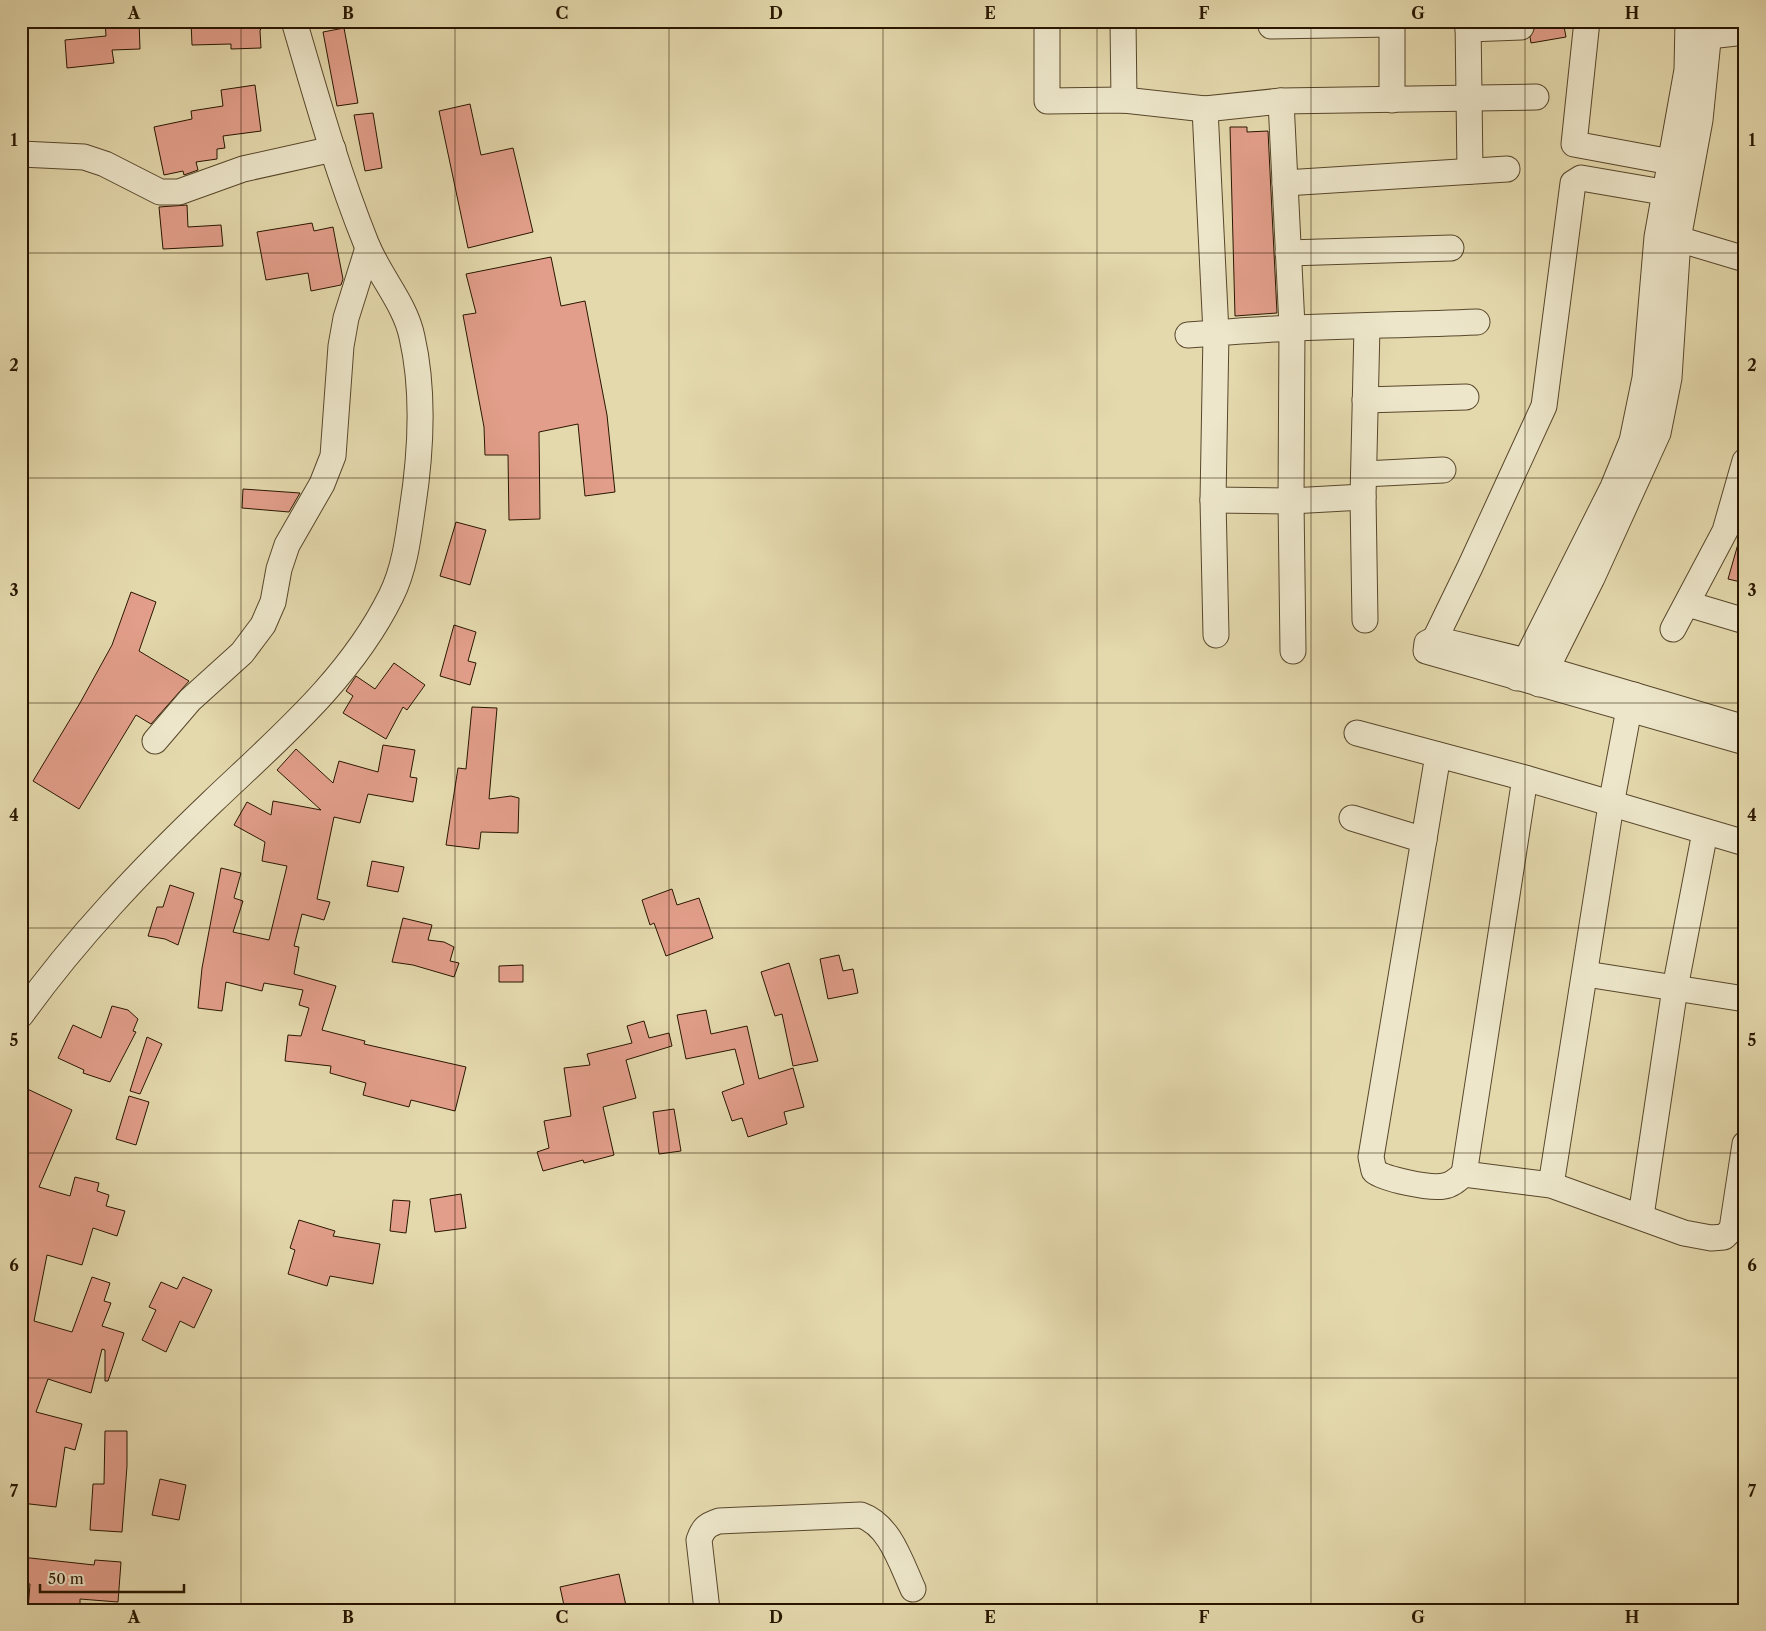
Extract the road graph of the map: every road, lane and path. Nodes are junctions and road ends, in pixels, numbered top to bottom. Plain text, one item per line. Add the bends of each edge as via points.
1 (294, 21) edge
2 (1047, 21) edge
3 (1123, 21) edge
4 (1587, 21) edge
5 (1688, 21) edge
6 (1392, 23) edge
7 (1468, 25) edge
8 (1272, 26) dead end
9 (1521, 27) dead end
10 (1709, 29) edge
11 (1745, 32) edge
12 (1536, 96) dead end
13 (1470, 99) junction
14 (1124, 100) junction
15 (1392, 100) junction
16 (1281, 101) junction
17 (1205, 109) junction
18 (333, 149) junction
19 (21, 154) edge
20 (1671, 162) junction
21 (1507, 169) dead end
22 (1470, 171) junction
23 (1285, 183) junction
24 (1676, 194) junction
25 (1667, 238) junction
26 (1451, 248) dead end
27 (1288, 253) junction
28 (373, 257) junction
29 (1745, 259) edge
30 (1477, 322) dead end
31 (1292, 326) junction
32 (1367, 327) junction
33 (1216, 333) junction
34 (1188, 335) dead end
35 (1466, 397) dead end
36 (1365, 400) junction
37 (1745, 461) edge
38 (1443, 470) dead end
39 (1364, 485) junction
40 (1213, 500) junction
41 (1291, 501) junction
42 (1735, 534) edge
43 (1688, 604) junction
44 (1366, 620) dead end
45 (1745, 621) edge
46 (1673, 629) dead end
47 (1216, 635) dead end
48 (1293, 651) dead end
49 (1532, 673) junction
50 (1632, 702) junction
51 (1745, 728) edge
52 (1357, 733) dead end
53 (155, 741) dead end
54 (1745, 742) edge
55 (1438, 754) junction
56 (1526, 778) junction
57 (1611, 805) junction
58 (1352, 818) dead end
59 (1705, 832) junction
60 (1424, 840) junction
61 (1745, 843) edge
62 (1586, 974) junction
63 (1675, 988) junction
64 (1745, 999) edge
65 (21, 1015) edge
66 (1745, 1144) edge
67 (1464, 1174) junction
68 (1550, 1185) junction
69 (1641, 1216) junction
70 (914, 1589) dead end
71 (707, 1610) edge

1 - 18 street
2 - 14 street via 1048,101
3 - 14 street
4 - 20 street via 1574,144
5 - 20 street via 1687,70
6 - 8 street
6 - 15 street
7 - 9 street
7 - 13 street
10 - 11 street
10 - 24 street via 1700,120
12 - 13 street
13 - 15 street
13 - 22 street
14 - 17 street
15 - 16 street
16 - 17 street
16 - 23 street
17 - 33 street
18 - 19 street via 243,169 170,193 160,192 84,157
18 - 28 street via 348,197
20 - 24 street
21 - 22 street
22 - 23 street
23 - 27 street
24 - 25 street
24 - 49 street via 1581,178 1573,183 1544,406 1435,639 1427,643 1426,651
25 - 29 street
25 - 49 street via 1669,378 1658,433 1592,578
26 - 27 street
27 - 31 street
28 - 53 street via 346,318 333,456 322,484 287,545 273,602 263,625 242,654 190,700
28 - 65 street via 407,320 419,381 420,444 409,541 391,596 355,656 328,688 92,924
30 - 32 street
31 - 32 street
31 - 33 street
31 - 41 street
32 - 36 street
33 - 34 street
33 - 40 street
35 - 36 street
36 - 39 street
37 - 42 street
38 - 39 street
39 - 41 street
39 - 44 street
40 - 41 street
40 - 47 street
41 - 48 street
42 - 43 street
43 - 45 street
43 - 46 street
49 - 50 street
50 - 51 street
50 - 54 street
50 - 57 street
52 - 55 street
55 - 56 street
55 - 60 street
56 - 57 street
56 - 67 street
57 - 59 street
57 - 62 street
58 - 60 street
59 - 61 street
59 - 63 street
60 - 67 street via 1371,1158 1372,1166 1380,1176 1443,1186 1456,1182
62 - 63 street
62 - 68 street
63 - 64 street
63 - 69 street
66 - 69 street via 1732,1229 1724,1237 1711,1238 1684,1232
67 - 68 street
68 - 69 street
70 - 71 street via 892,1545 873,1519 861,1515 719,1521 708,1525 699,1540

